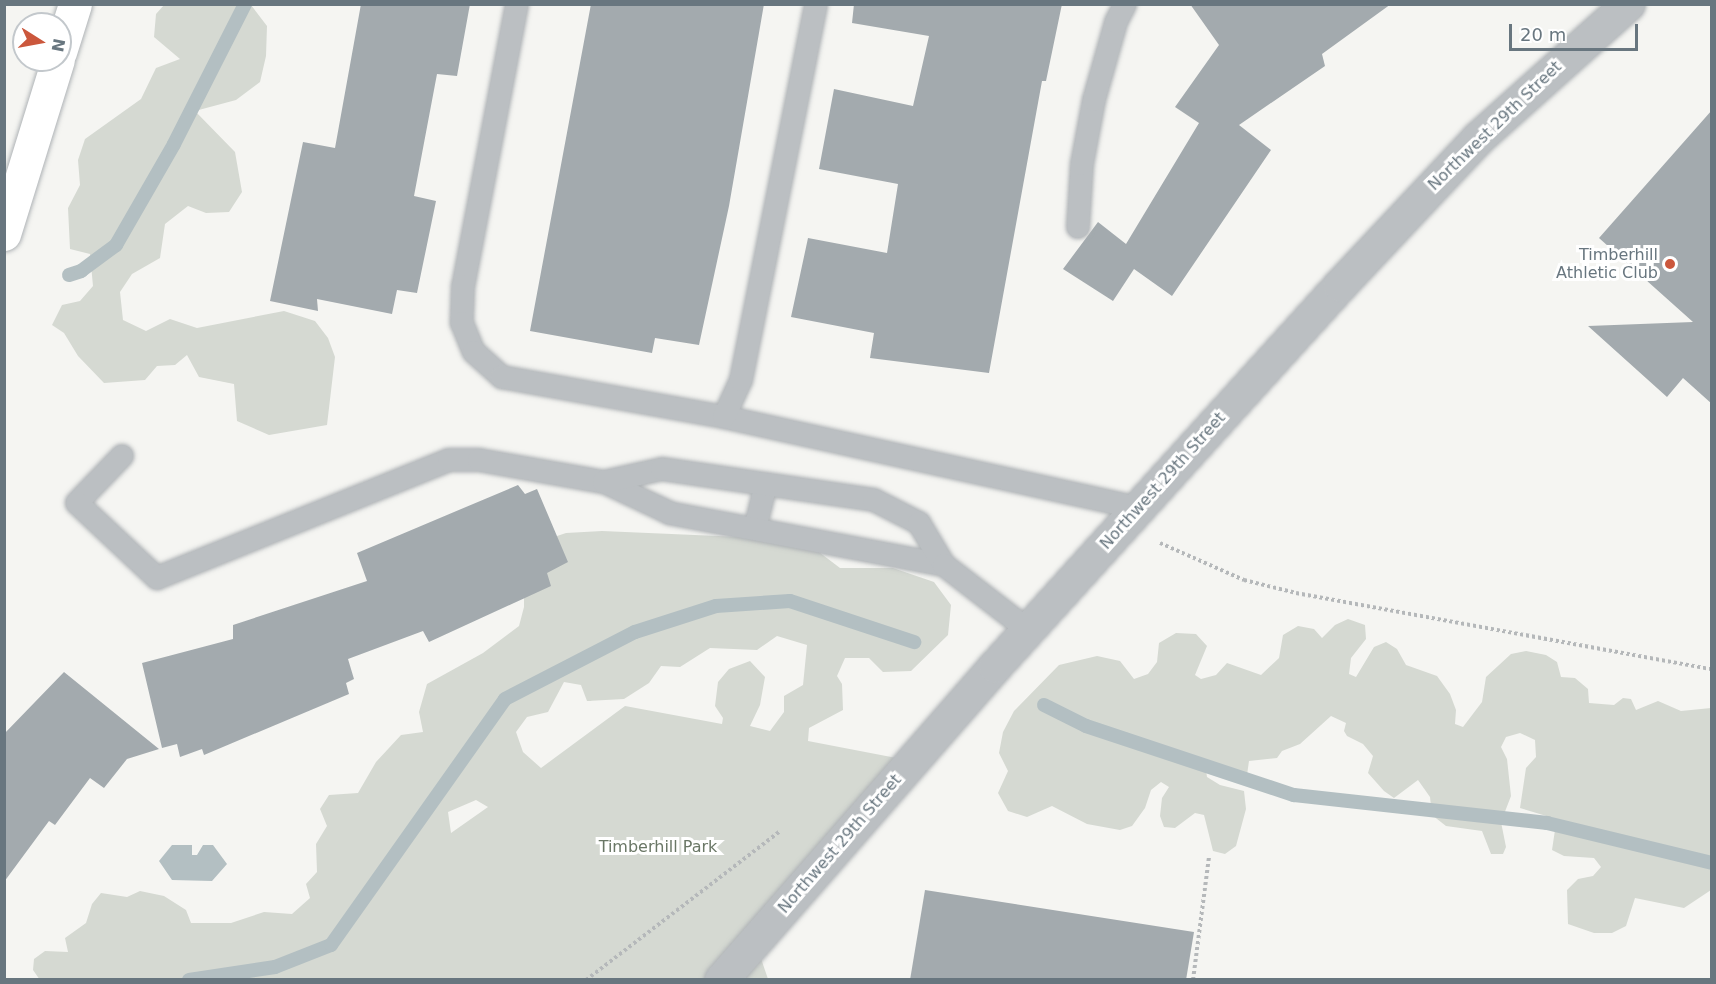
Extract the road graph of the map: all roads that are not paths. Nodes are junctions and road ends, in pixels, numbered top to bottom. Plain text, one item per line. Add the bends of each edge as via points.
1 (517, 4) edge
2 (816, 4) edge
3 (1125, 4) edge
4 (1628, 4) edge
5 (54, 72) edge
6 (1078, 227) dead end
7 (4, 234) edge
8 (724, 417) junction
9 (122, 456) dead end
10 (604, 483) junction
11 (766, 484) junction
12 (1132, 516) junction
13 (755, 529) junction
14 (944, 565) junction
15 (1028, 630) junction
16 (721, 980) edge

1 - 8 lane via 463,286 462,323 474,352 502,376
2 - 8 lane via 741,380
3 - 6 lane via 1116,22 1094,100 1082,164
4 - 12 street, Northwest 29th Street via 1478,138
5 - 7 main road
8 - 12 lane
9 - 10 lane via 77,503 157,578 449,460 479,460
10 - 11 lane via 662,469
10 - 13 lane via 670,513
11 - 13 lane
11 - 14 lane via 874,500 898,509 919,523
12 - 15 street, Northwest 29th Street
13 - 14 lane
14 - 15 lane
15 - 16 street, Northwest 29th Street

